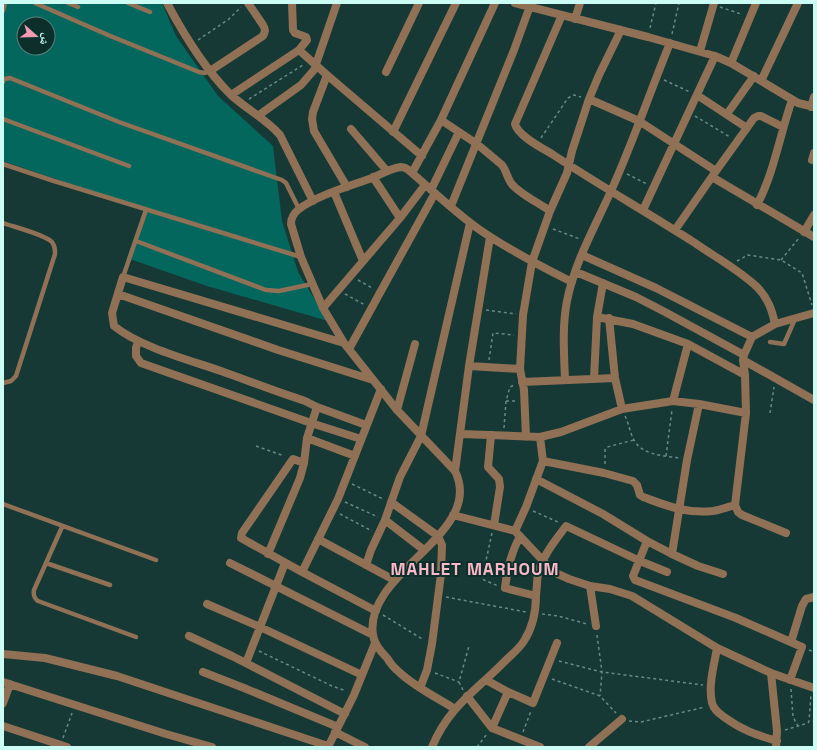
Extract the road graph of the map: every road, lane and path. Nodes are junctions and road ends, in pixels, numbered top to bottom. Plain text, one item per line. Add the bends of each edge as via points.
1 (6, 3) edge
2 (35, 3) edge
3 (68, 3) edge
4 (128, 3) edge
5 (167, 3) edge
6 (244, 3) edge
7 (248, 3) edge
8 (292, 3) edge
9 (337, 3) edge
10 (418, 3) edge
11 (456, 3) edge
12 (495, 3) edge
13 (515, 3) edge
14 (580, 3) edge
15 (656, 3) edge
16 (679, 3) edge
17 (756, 3) edge
18 (798, 3) edge
19 (711, 4) edge
20 (530, 6) junction
21 (78, 7) dead end
22 (3, 11) edge
23 (150, 12) dead end
24 (562, 15) junction
25 (751, 18) junction
26 (575, 19) junction
27 (620, 30) junction
28 (648, 37) junction
29 (670, 43) junction
30 (192, 45) junction
31 (299, 50) junction
32 (700, 51) junction
33 (716, 56) junction
34 (731, 62) junction
35 (313, 63) junction
36 (210, 71) junction
37 (386, 72) dead end
38 (327, 75) junction
39 (754, 76) junction
40 (656, 77) junction
41 (761, 81) junction
42 (3, 82) edge
43 (231, 95) junction
44 (697, 95) junction
45 (814, 97) edge
46 (589, 99) junction
47 (792, 100) junction
48 (242, 104) junction
49 (813, 107) edge
50 (689, 112) junction
51 (727, 114) junction
52 (259, 115) junction
53 (3, 119) edge
54 (441, 120) junction
55 (639, 121) junction
56 (783, 127) junction
57 (747, 128) junction
58 (351, 129) dead end
59 (393, 132) junction
60 (459, 132) junction
61 (737, 141) junction
62 (675, 143) junction
63 (477, 144) junction
64 (537, 144) junction
65 (422, 156) junction
66 (3, 164) edge
67 (569, 165) junction
68 (129, 166) dead end
69 (620, 170) junction
70 (388, 172) junction
71 (412, 173) junction
72 (714, 174) junction
73 (373, 177) junction
74 (347, 187) junction
75 (653, 188) junction
76 (430, 189) junction
77 (611, 191) junction
78 (334, 192) junction
79 (313, 201) junction
80 (757, 205) junction
81 (451, 206) junction
82 (299, 209) junction
83 (146, 210) junction
84 (643, 210) junction
85 (550, 211) junction
86 (814, 215) edge
87 (400, 218) junction
88 (3, 223) edge
89 (470, 223) junction
90 (545, 226) junction
91 (675, 230) junction
92 (804, 232) junction
93 (490, 237) junction
94 (814, 237) edge
95 (136, 241) junction
96 (587, 242) junction
97 (582, 255) junction
98 (301, 257) junction
99 (781, 260) junction
100 (363, 261) junction
101 (532, 262) junction
102 (729, 265) junction
103 (576, 272) junction
104 (350, 276) junction
105 (123, 277) junction
106 (572, 282) junction
107 (603, 283) junction
108 (312, 284) junction
109 (339, 290) junction
110 (381, 293) junction
111 (118, 294) junction
112 (323, 308) junction
113 (371, 309) junction
114 (479, 309) junction
115 (814, 312) edge
116 (524, 315) junction
117 (597, 317) junction
118 (609, 318) junction
119 (795, 318) junction
120 (775, 324) junction
121 (522, 336) junction
122 (752, 337) junction
123 (138, 340) junction
124 (770, 342) dead end
125 (415, 344) dead end
126 (688, 344) junction
127 (346, 346) junction
128 (744, 358) junction
129 (469, 366) junction
130 (488, 367) junction
131 (520, 369) junction
132 (745, 375) junction
133 (616, 378) junction
134 (594, 379) junction
135 (775, 379) junction
136 (374, 380) junction
137 (565, 380) junction
138 (522, 382) junction
139 (3, 383) edge
140 (381, 389) junction
141 (814, 400) edge
142 (673, 401) junction
143 (699, 404) junction
144 (317, 407) junction
145 (622, 409) junction
146 (397, 410) junction
147 (746, 413) junction
148 (770, 413) dead end
149 (311, 423) junction
150 (366, 425) junction
151 (461, 434) junction
152 (491, 435) junction
153 (421, 436) junction
154 (503, 436) junction
155 (526, 437) junction
156 (540, 437) junction
157 (307, 438) junction
158 (361, 439) junction
159 (634, 440) junction
160 (256, 446) dead end
161 (355, 456) junction
162 (666, 456) junction
163 (293, 459) junction
164 (687, 460) junction
165 (543, 461) junction
166 (304, 463) junction
167 (455, 470) junction
168 (604, 473) junction
169 (536, 479) junction
170 (345, 481) junction
171 (338, 499) junction
172 (391, 502) junction
173 (3, 504) edge
174 (735, 505) junction
175 (526, 507) junction
176 (680, 510) junction
177 (332, 511) junction
178 (453, 515) junction
179 (385, 520) junction
180 (494, 525) junction
181 (566, 526) junction
182 (62, 527) junction
183 (518, 533) junction
184 (786, 533) dead end
185 (378, 535) junction
186 (438, 536) junction
187 (318, 539) junction
188 (647, 541) junction
189 (424, 550) junction
190 (268, 554) junction
191 (672, 554) junction
192 (156, 560) dead end
193 (542, 560) junction
194 (640, 561) junction
195 (46, 563) junction
196 (230, 563) dead end
197 (285, 563) junction
198 (366, 565) junction
199 (302, 572) junction
200 (668, 572) dead end
201 (723, 574) dead end
202 (394, 580) junction
203 (110, 585) dead end
204 (277, 586) junction
205 (590, 586) junction
206 (505, 588) junction
207 (438, 595) junction
208 (536, 596) junction
209 (814, 597) edge
210 (207, 604) dead end
211 (376, 611) junction
212 (535, 614) junction
213 (260, 626) junction
214 (596, 626) junction
215 (190, 636) dead end
216 (136, 637) dead end
217 (374, 639) junction
218 (791, 642) junction
219 (557, 643) dead end
220 (432, 644) junction
221 (469, 646) dead end
222 (253, 648) junction
223 (717, 648) junction
224 (3, 654) edge
225 (550, 660) junction
226 (246, 663) junction
227 (427, 670) junction
228 (203, 672) dead end
229 (602, 672) junction
230 (771, 673) junction
231 (362, 676) junction
232 (545, 676) junction
233 (486, 680) junction
234 (790, 680) junction
235 (7, 683) edge
236 (711, 686) junction
237 (420, 688) junction
238 (813, 688) edge
239 (508, 692) junction
240 (354, 694) junction
241 (467, 696) junction
242 (600, 696) junction
243 (3, 703) edge
244 (533, 703) junction
245 (75, 705) junction
246 (712, 705) junction
247 (455, 709) junction
248 (345, 714) junction
249 (622, 720) junction
250 (3, 726) edge
251 (798, 726) junction
252 (492, 728) junction
253 (336, 730) junction
254 (777, 731) junction
255 (520, 739) junction
256 (776, 744) edge
257 (64, 746) edge
258 (328, 746) edge
259 (436, 746) edge
260 (212, 747) edge
261 (364, 747) edge
262 (477, 747) edge
263 (540, 747) edge
264 (589, 747) edge

1 - 22 lane
2 - 36 lane via 199,72
3 - 21 lane
4 - 23 lane
5 - 30 street
6 - 30 path via 229,19
7 - 36 street via 263,25 265,33
8 - 31 street via 293,30 307,38
9 - 35 street
10 - 37 street
11 - 59 street
12 - 54 street
13 - 20 street
14 - 26 street
15 - 28 path
16 - 29 path
17 - 25 street
18 - 41 street
19 - 25 path
19 - 32 street
20 - 24 street
20 - 63 street
24 - 26 street
24 - 64 street via 516,124 520,132
25 - 34 street
26 - 27 street
27 - 28 street
27 - 46 street
28 - 29 street
29 - 32 street
29 - 40 street
30 - 36 street
31 - 35 street
31 - 43 street
32 - 33 street
33 - 34 street
33 - 44 street
34 - 39 street
35 - 38 street
35 - 48 path
35 - 52 street via 310,76 301,85
36 - 43 street
38 - 59 street
38 - 74 street via 314,112 314,131
39 - 41 street
39 - 51 street
40 - 44 path
40 - 55 street
41 - 47 street
42 - 82 lane via 4,79 10,78 119,122 282,180
43 - 48 street
44 - 50 street
44 - 51 street
45 - 49 street
46 - 55 street
46 - 64 path via 574,95 568,98
46 - 67 street
47 - 49 street
47 - 56 street
48 - 52 street
50 - 61 path
50 - 62 street
51 - 57 street
52 - 79 street via 280,135
53 - 68 lane
54 - 60 street
54 - 65 street
55 - 62 street
55 - 69 street
56 - 57 street via 758,116
56 - 80 street via 766,188
57 - 61 street
58 - 70 street
59 - 65 street
60 - 63 street
60 - 76 street
61 - 72 street
62 - 72 street
62 - 75 street
63 - 81 street
63 - 85 street via 502,165 515,188
64 - 67 street
65 - 71 street
66 - 83 lane
67 - 77 street
67 - 85 street
69 - 75 path
69 - 77 street
70 - 71 street via 400,167
70 - 73 street
71 - 76 street
72 - 80 street
72 - 91 street
73 - 74 street
73 - 87 street
74 - 78 street
75 - 84 street
76 - 81 street
76 - 87 street
76 - 110 street
77 - 84 street
77 - 96 street
78 - 79 street
78 - 100 street
79 - 82 street
80 - 92 street
81 - 89 street
82 - 98 street via 292,216 291,224
83 - 95 lane
83 - 98 lane
84 - 91 street
85 - 90 street
86 - 92 street
87 - 100 street
88 - 139 lane via 44,237 55,247 55,254 16,376 11,381
89 - 93 street
89 - 153 street
90 - 96 path
90 - 101 street
91 - 102 street
92 - 94 street
92 - 99 path
93 - 101 street
93 - 114 street
95 - 105 lane
95 - 108 lane via 266,290 279,291
96 - 97 street
97 - 103 street
97 - 122 street via 656,288
98 - 108 street
99 - 102 path via 748,255
99 - 115 path via 802,273
100 - 104 street
101 - 106 street
101 - 116 street
102 - 120 street via 757,287 771,308
103 - 106 street
103 - 107 street
104 - 109 street
104 - 110 path
105 - 111 street
105 - 127 street
106 - 137 street via 564,322
107 - 117 street
107 - 128 street via 665,312
108 - 112 street
109 - 112 street
109 - 113 path
110 - 113 street
111 - 123 street via 112,313 114,326
111 - 136 street via 278,350
112 - 127 street
113 - 127 street
114 - 116 path
114 - 129 street
115 - 119 street
116 - 121 street
117 - 118 street
117 - 134 street
118 - 126 street
118 - 133 street
119 - 120 street
119 - 124 lane via 784,344
120 - 122 street
121 - 130 path via 493,333
121 - 131 street
122 - 128 street
123 - 144 street
123 - 149 street via 136,356 142,363
125 - 146 street
126 - 132 street
126 - 142 street
127 - 136 street
128 - 132 street
128 - 135 street
129 - 130 street
129 - 151 street
130 - 131 street
131 - 138 street
132 - 147 street
133 - 134 street
133 - 145 street
134 - 137 street
135 - 141 street
135 - 148 path
136 - 140 street
137 - 138 street
138 - 154 path via 510,387
138 - 155 street
140 - 146 street
140 - 150 street
142 - 143 street
142 - 145 street
142 - 162 path
143 - 147 street
143 - 164 street
144 - 149 street
144 - 150 street
145 - 156 street via 561,432
145 - 159 path
146 - 153 street
147 - 174 street
149 - 157 street
149 - 158 street
150 - 158 street
151 - 152 street
151 - 167 street
152 - 154 street
152 - 180 street via 488,467 499,479 500,487
153 - 167 street
153 - 172 street via 400,477
154 - 155 street
155 - 156 street
156 - 165 street
157 - 161 street
157 - 166 street
158 - 161 street
159 - 162 path via 647,452
159 - 168 path via 607,447
160 - 163 path
161 - 170 street
162 - 164 path
163 - 166 street
163 - 190 street via 240,536 242,540
164 - 176 street
165 - 168 street
165 - 169 street
166 - 190 street
167 - 178 street via 460,491
168 - 176 street via 633,481 642,497
169 - 175 street
169 - 188 street via 603,514
170 - 171 street
170 - 172 path
171 - 177 street
171 - 179 path
172 - 179 street
172 - 186 street
173 - 182 lane
174 - 176 street via 715,511
174 - 184 street via 742,516
175 - 181 path
175 - 183 street
176 - 191 street
177 - 185 path
177 - 187 street
178 - 180 street
178 - 186 street
179 - 185 street
179 - 189 street
180 - 183 street
180 - 206 path via 482,579
181 - 193 street
181 - 194 street
182 - 192 lane
182 - 195 lane
183 - 193 street
183 - 206 street via 508,563
185 - 198 street
186 - 189 street
186 - 207 street via 442,551
187 - 198 street
187 - 199 street
188 - 191 street
188 - 194 street
189 - 202 street
190 - 197 street
191 - 201 street
193 - 205 street via 558,574
193 - 208 street
194 - 200 street
194 - 218 street via 633,576 635,580
195 - 203 lane
195 - 216 lane via 34,590 38,601
196 - 204 street
197 - 199 street
197 - 204 street
198 - 202 street
199 - 211 street
202 - 211 street
204 - 213 street
204 - 217 street
205 - 214 street
205 - 223 street via 632,596
206 - 208 street
207 - 212 path
207 - 220 street
208 - 212 street
209 - 218 street via 806,599 802,606
210 - 213 street
211 - 217 street via 373,623
211 - 220 path
212 - 214 path via 558,616
212 - 233 street via 524,642
213 - 222 street
213 - 231 street
214 - 229 path
215 - 226 street
217 - 231 street
217 - 237 street via 394,668
218 - 234 street via 802,647
219 - 225 street
220 - 227 street
221 - 227 path via 459,682
222 - 226 street
222 - 240 path
223 - 230 street
223 - 236 street
224 - 258 street via 44,658 117,676
225 - 229 path
225 - 232 street
226 - 248 street
227 - 237 street
228 - 253 street
229 - 236 path
229 - 242 path
230 - 234 street
230 - 254 street
231 - 240 street
232 - 242 path
232 - 244 street
233 - 239 street
233 - 241 street
234 - 238 street
234 - 251 path via 793,717
235 - 243 street
235 - 245 street
236 - 246 street
237 - 247 street
238 - 251 path via 810,719 808,723
239 - 244 street
239 - 252 street
240 - 248 street
241 - 247 street
241 - 252 street
242 - 249 path
244 - 255 path
245 - 257 path via 68,722
245 - 260 street
246 - 249 path via 641,722
246 - 256 street via 743,730
247 - 259 street via 447,719
248 - 253 street
249 - 264 street
250 - 257 street
251 - 254 path
252 - 255 street
252 - 262 path
253 - 258 street
253 - 261 street
254 - 256 street
255 - 263 street

